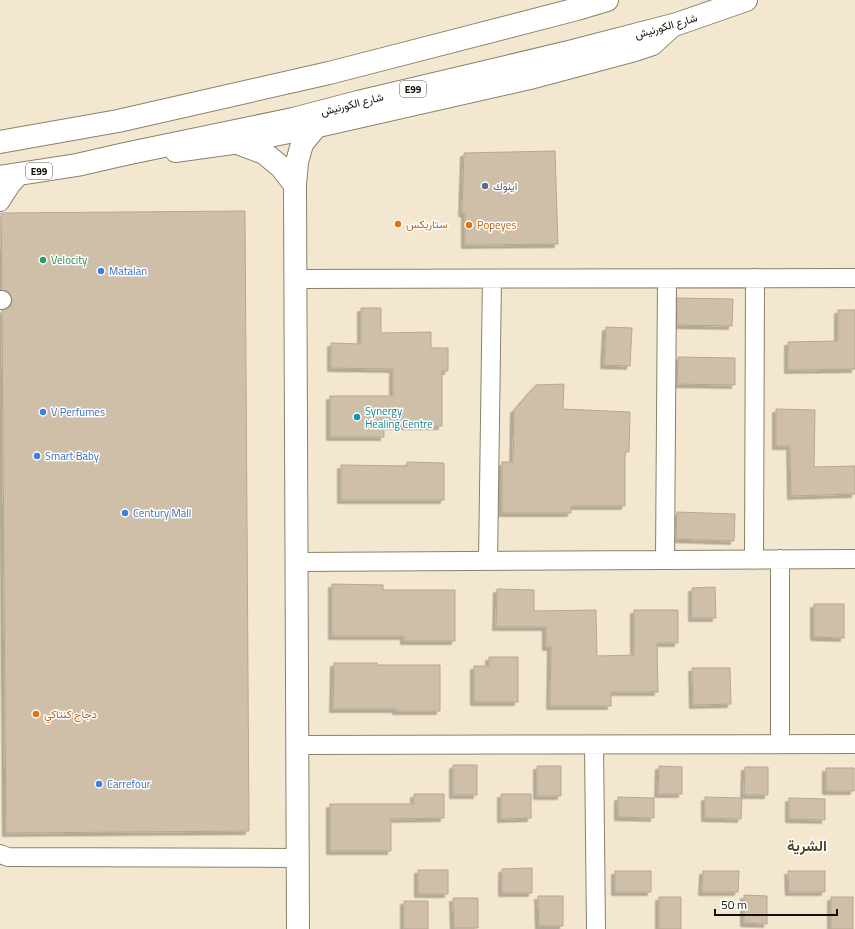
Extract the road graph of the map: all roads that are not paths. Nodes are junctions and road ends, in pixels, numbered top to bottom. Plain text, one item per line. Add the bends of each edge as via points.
1 (607, 0) edge
2 (746, 0) edge
3 (677, 24) junction
4 (314, 129) junction
5 (0, 142) edge
6 (240, 144) junction
7 (77, 165) junction
8 (21, 174) junction
9 (0, 177) edge
10 (295, 185) junction
11 (0, 202) edge
12 (492, 278) junction
13 (667, 278) junction
14 (755, 278) junction
15 (855, 278) edge
16 (295, 279) junction
17 (780, 559) junction
18 (855, 559) edge
19 (665, 560) junction
20 (754, 560) junction
21 (488, 561) junction
22 (297, 562) junction
23 (780, 744) junction
24 (855, 744) edge
25 (298, 745) junction
26 (594, 745) junction
27 (0, 854) edge
28 (298, 858) junction
29 (298, 929) edge
30 (596, 929) edge

1 - 5 main road via 329,73 118,121
2 - 3 main road, شارع الكورنيش / E99
3 - 4 street via 653,46 635,52 530,80
3 - 7 main road, شارع الكورنيش / E99 via 293,119
4 - 6 street
4 - 10 main road via 302,144
6 - 7 street
6 - 10 main road via 264,153 281,167
7 - 8 main road, شارع الكورنيش / E99
8 - 9 main road, شارع الكورنيش / E99
8 - 11 street
10 - 16 main road
12 - 13 street
12 - 16 street
12 - 21 street
13 - 14 street
13 - 19 street
14 - 15 street
14 - 20 street
16 - 22 main road
17 - 18 street
17 - 20 street
17 - 23 street
19 - 20 street
19 - 21 street
21 - 22 street
22 - 25 main road
23 - 24 street
23 - 26 street
25 - 26 street
25 - 28 main road
26 - 30 street
27 - 28 street via 8,857
28 - 29 main road

